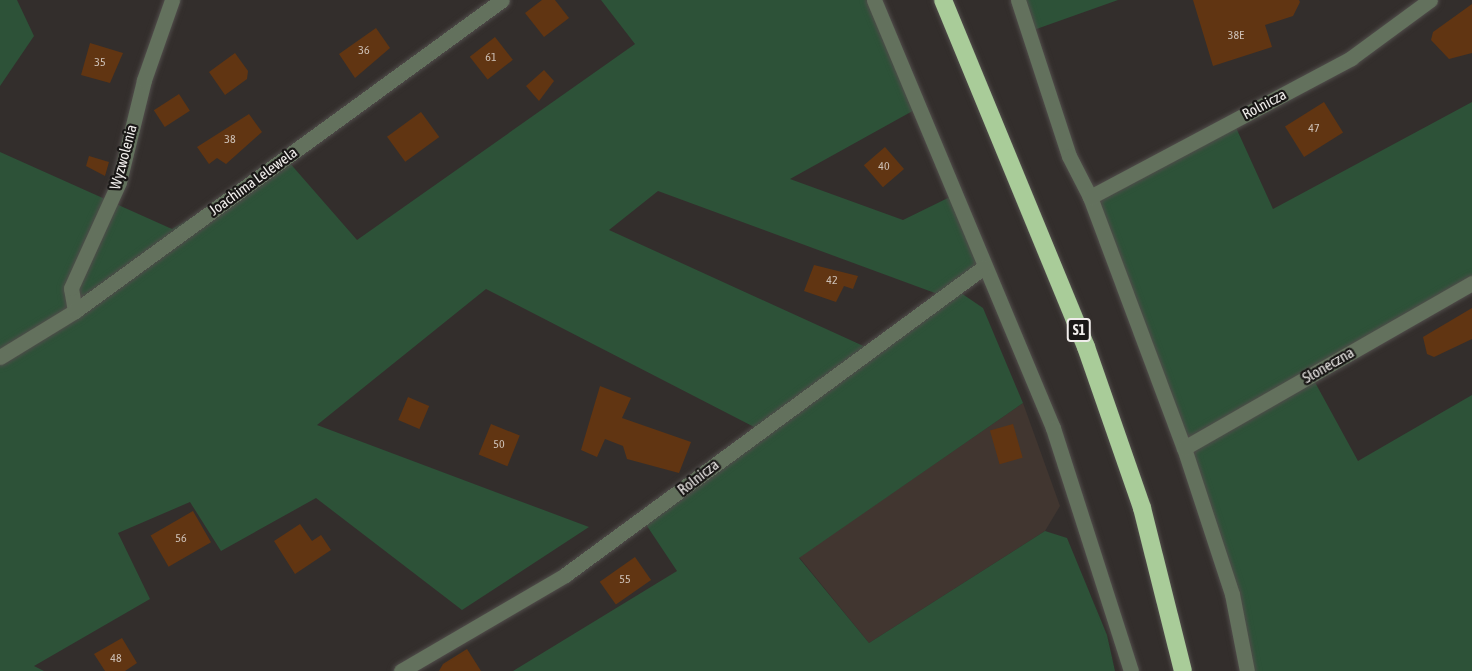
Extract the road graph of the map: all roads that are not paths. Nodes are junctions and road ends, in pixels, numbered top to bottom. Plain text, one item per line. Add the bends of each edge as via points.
1 (172, 0) edge
2 (502, 0) edge
3 (874, 0) edge
4 (943, 0) edge
5 (1018, 0) edge
6 (1430, 0) edge
7 (1090, 197) junction
8 (984, 267) junction
9 (1472, 282) edge
10 (75, 311) junction
11 (0, 357) edge
12 (1184, 448) junction
13 (401, 671) edge
14 (1131, 671) edge
15 (1183, 671) edge
16 (1247, 671) edge

1 - 10 street, Wyzwolenia via 144,80 119,182 71,288
2 - 10 street, Joachima Lelewela
3 - 8 street
4 - 15 highway, S1 via 1086,347 1142,508
5 - 7 street via 1069,156
6 - 7 street, Rolnicza via 1351,58
7 - 12 street
8 - 13 street, Rolnicza via 565,575
8 - 14 street via 1053,428
9 - 12 street, Słoneczna
10 - 11 street, Joachima Lelewela
12 - 16 street via 1232,594

